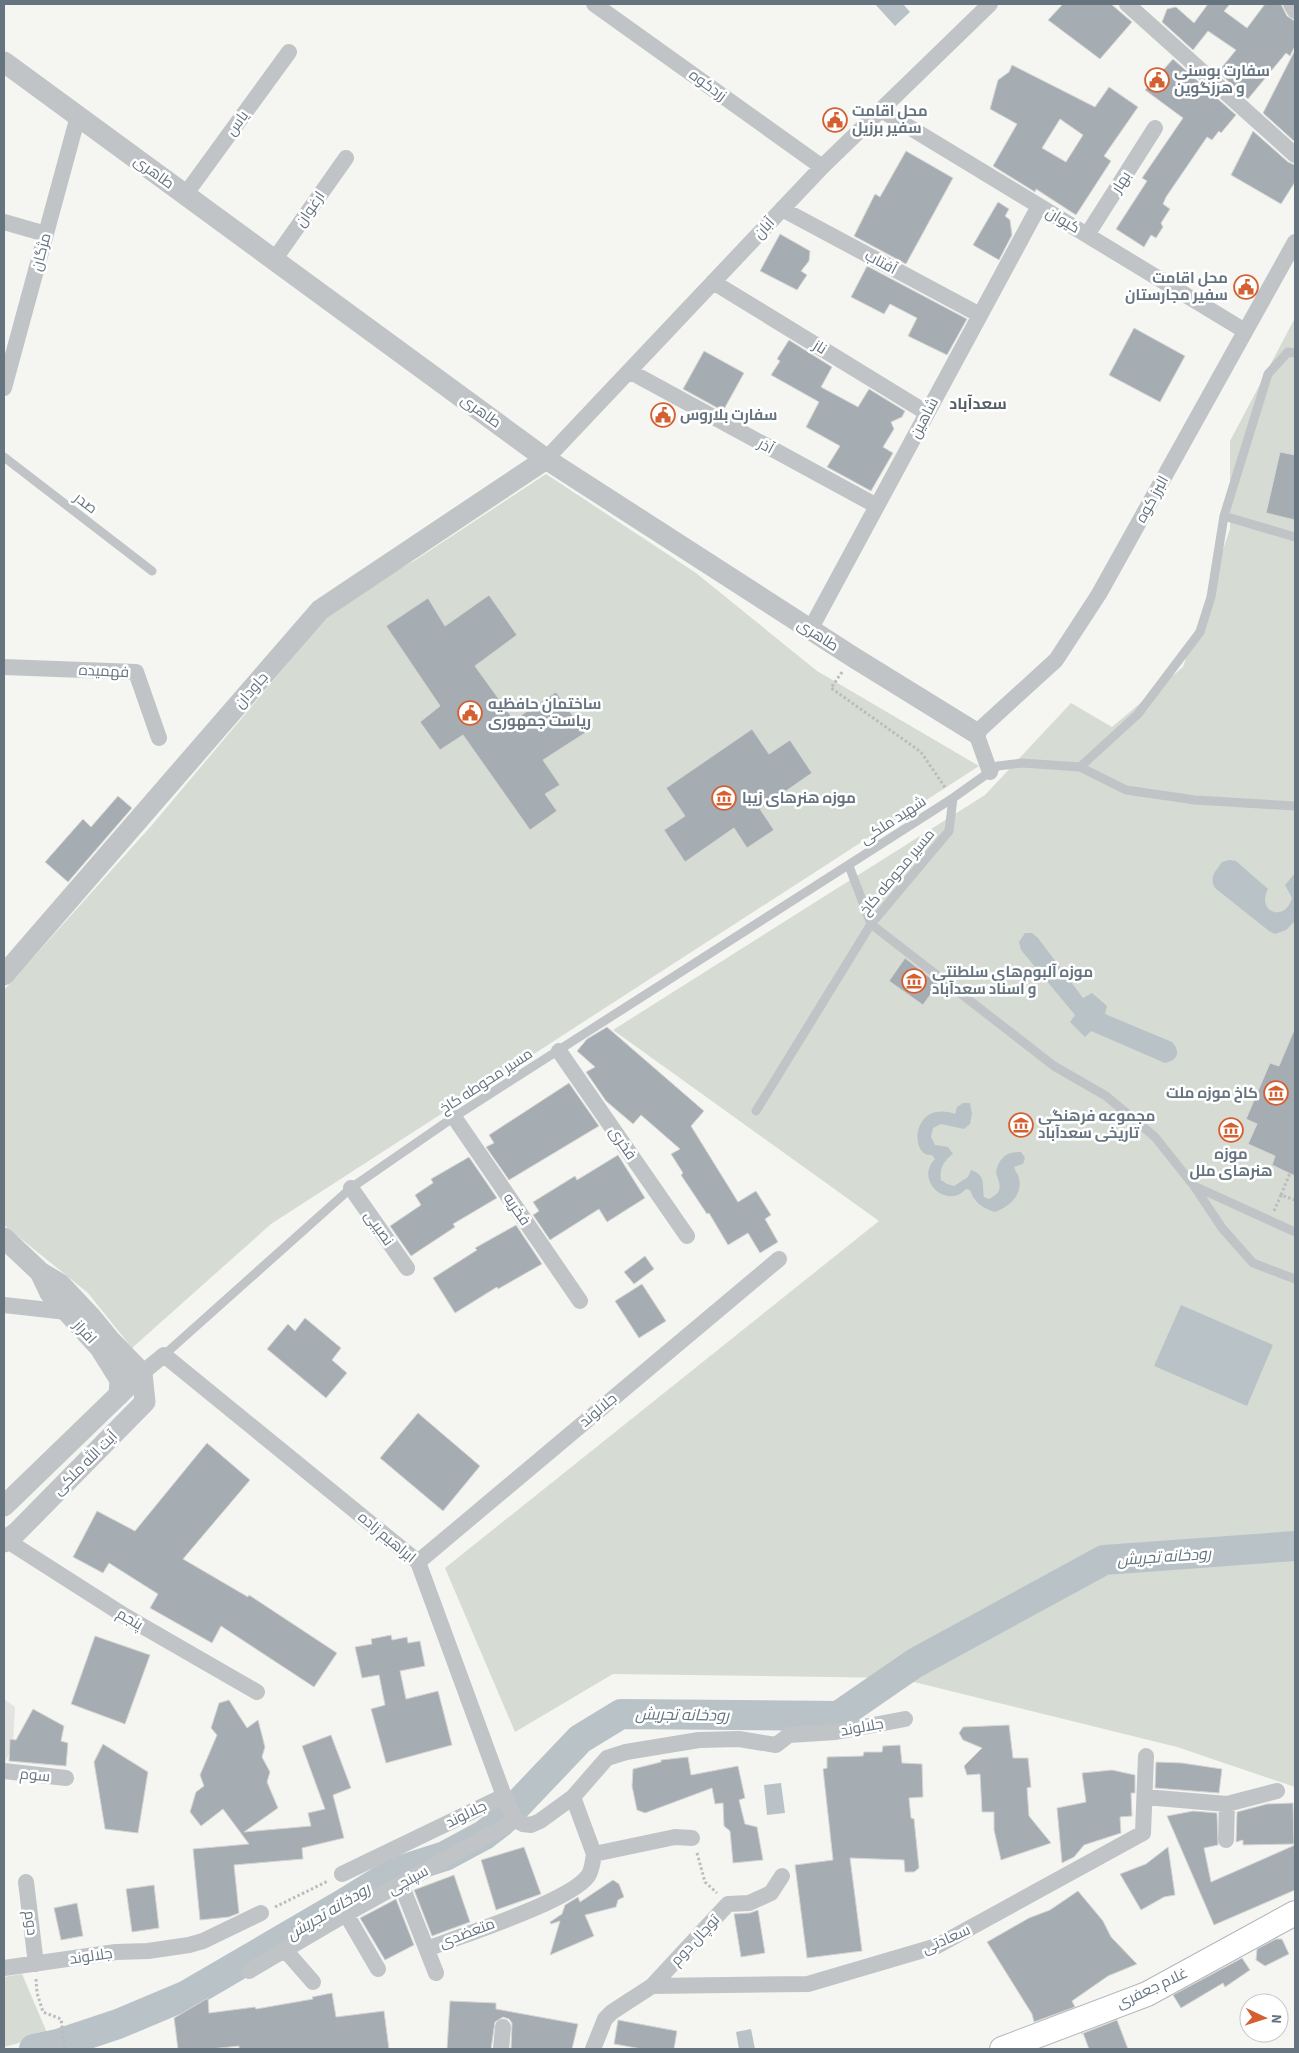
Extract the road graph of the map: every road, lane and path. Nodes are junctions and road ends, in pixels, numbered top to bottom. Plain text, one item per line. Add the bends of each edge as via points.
1 (594, 4) edge
2 (990, 4) edge
3 (1127, 4) edge
4 (1291, 4) edge
5 (1295, 11) edge
6 (289, 52) dead end
7 (4, 62) edge
8 (881, 110) junction
9 (78, 116) junction
10 (1155, 128) dead end
11 (1295, 156) edge
12 (346, 158) dead end
13 (822, 167) junction
14 (185, 195) junction
15 (1039, 206) junction
16 (782, 209) junction
17 (4, 222) edge
18 (46, 234) junction
19 (1087, 235) junction
20 (1295, 242) edge
21 (274, 260) junction
22 (713, 282) junction
23 (980, 316) junction
24 (1245, 331) junction
25 (1295, 353) edge
26 (629, 371) junction
27 (4, 388) edge
28 (927, 413) junction
29 (4, 458) edge
30 (546, 459) junction
31 (877, 506) junction
32 (1224, 516) junction
33 (1295, 537) edge
34 (152, 571) dead end
35 (810, 630) junction
36 (853, 658) junction
37 (4, 667) edge
38 (976, 733) junction
39 (159, 738) dead end
40 (1080, 767) junction
41 (990, 772) junction
42 (953, 798) junction
43 (1295, 806) edge
44 (849, 866) junction
45 (871, 924) junction
46 (4, 975) edge
47 (559, 1050) junction
48 (756, 1111) dead end
49 (454, 1117) junction
50 (1290, 1174) dead end
51 (1194, 1186) junction
52 (351, 1188) junction
53 (1281, 1195) junction
54 (1295, 1200) edge
55 (1270, 1221) junction
56 (1295, 1232) edge
57 (686, 1236) dead end
58 (4, 1238) edge
59 (779, 1259) dead end
60 (407, 1268) dead end
61 (40, 1272) junction
62 (1295, 1279) edge
63 (580, 1301) dead end
64 (4, 1304) edge
65 (67, 1312) junction
66 (164, 1355) junction
67 (142, 1373) junction
68 (119, 1395) junction
69 (4, 1506) edge
70 (5, 1541) edge
71 (418, 1562) junction
72 (257, 1692) dead end
73 (905, 1719) dead end
74 (1146, 1756) dead end
75 (4, 1771) edge
76 (66, 1778) dead end
77 (1277, 1791) dead end
78 (504, 1796) junction
79 (573, 1797) junction
80 (1144, 1797) junction
81 (1227, 1804) junction
82 (516, 1820) junction
83 (692, 1838) joint
84 (1226, 1840) dead end
85 (594, 1854) junction
86 (342, 1874) joint
87 (782, 1876) dead end
88 (26, 1882) dead end
89 (401, 1884) junction
90 (728, 1904) junction
91 (261, 1913) joint
92 (1295, 1913) edge
93 (346, 1914) junction
94 (427, 1949) junction
95 (285, 1950) junction
96 (36, 1964) junction
97 (4, 1968) edge
98 (378, 1969) dead end
99 (249, 1971) dead end
100 (436, 1973) dead end
101 (313, 1982) dead end
102 (652, 1986) junction
103 (503, 2027) dead end
104 (65, 2049) edge
105 (501, 2049) edge
106 (593, 2049) edge
107 (1002, 2049) edge

1 - 13 street, زردکوه
2 - 8 street, آبان
3 - 11 street
4 - 5 street
6 - 14 street, یاس
7 - 9 street, طاهری
8 - 13 street, آبان
8 - 15 street, کیوان
9 - 14 street, طاهری
9 - 18 street, مژگان
10 - 19 street, بهار
12 - 21 street, ارغوان
13 - 16 street, آبان
14 - 21 street, طاهری
15 - 19 street, کیوان
15 - 23 street, شاهین
16 - 22 street, آبان
16 - 23 street, آفتاب
17 - 18 street
18 - 27 street, مژگان
19 - 24 street, کیوان
20 - 24 street, البرز کوه
21 - 30 street, طاهری
22 - 26 street, آبان
22 - 28 street, ناز
23 - 28 street, شاهین
24 - 38 street, البرز کوه via 1099,594 1056,660
25 - 32 lane via 1288,352 1268,374
26 - 30 street, آبان
26 - 31 street, آذر
28 - 31 street, شاهین
29 - 34 lane, صدر
30 - 35 street, طاهری
30 - 46 street, جاودان via 320,610
31 - 35 street, شاهین
32 - 33 lane
32 - 40 lane via 1211,597 1200,632 1138,714
35 - 36 street, طاهری
36 - 38 street, طاهری
36 - 42 path via 831,688 921,752
37 - 39 street, فهمیده via 136,672
38 - 41 street
40 - 41 lane via 1022,763 998,766
40 - 43 lane via 1126,790 1195,800
41 - 42 lane
42 - 44 lane, شهید ملکی
42 - 45 lane, مسیر محوطه کاخ via 949,831
44 - 45 lane
44 - 47 lane, مسیر محوطه کاخ
45 - 48 lane, مسیر محوطه کاخ
45 - 51 lane via 1054,1066 1106,1096 1155,1138
47 - 49 lane, مسیر محوطه کاخ
47 - 57 street, فخری
49 - 52 lane, مسیر محوطه کاخ
49 - 63 street, فخریه
50 - 53 path
51 - 55 lane
51 - 62 lane via 1222,1228 1253,1263
52 - 60 street, نصیبی
52 - 66 lane, مسیر محوطه کاخ
53 - 54 path
53 - 55 path
55 - 56 lane
58 - 61 street, افراز
59 - 71 street, جلالوند
61 - 65 street, افراز via 50,1293
61 - 67 street, افراز via 60,1284
64 - 65 street
65 - 68 street, افراز via 100,1348 120,1380
66 - 67 street, آیت الله ملکی
66 - 71 street, ابراهیم زاده
67 - 68 street, آیت الله ملکی
67 - 70 street, آیت الله ملکی via 145,1402
68 - 69 street, آیت الله ملکی
70 - 72 street, پنجم via 125,1616
71 - 78 street, ابراهیم زاده
73 - 79 street, جلالوند via 836,1732 789,1735 776,1745 739,1739 709,1740 626,1752 607,1758
74 - 80 street, سعادتی
75 - 76 street, سوم
77 - 81 street
78 - 82 street, جلالوند
78 - 86 street, جلالوند
79 - 82 street, جلالوند via 540,1822 531,1825
79 - 85 street
80 - 81 street
80 - 102 street, سعادتی via 1143,1833 937,1946 808,1984
81 - 84 street
82 - 89 street, سپنچی
83 - 85 street via 676,1837
83 - 90 path, توچال دوم via 705,1882
85 - 94 street, متعضدی via 589,1875 572,1891
86 - 91 path
87 - 90 street via 771,1893 748,1903
88 - 96 street, دوم
89 - 93 street, سپنچی
89 - 94 street, متعضدی
90 - 102 street, توچال دوم
91 - 96 street, جلالوند via 189,1946 116,1952
92 - 107 main road, غلام جعفری via 1147,1994
93 - 95 street, سپنچی
93 - 98 street
94 - 100 street
95 - 99 street, سپنچی
95 - 101 street
96 - 97 street, جلالوند
96 - 104 path via 37,1993 43,2012 62,2019
102 - 106 street, توچال دوم via 605,2019
103 - 105 street

